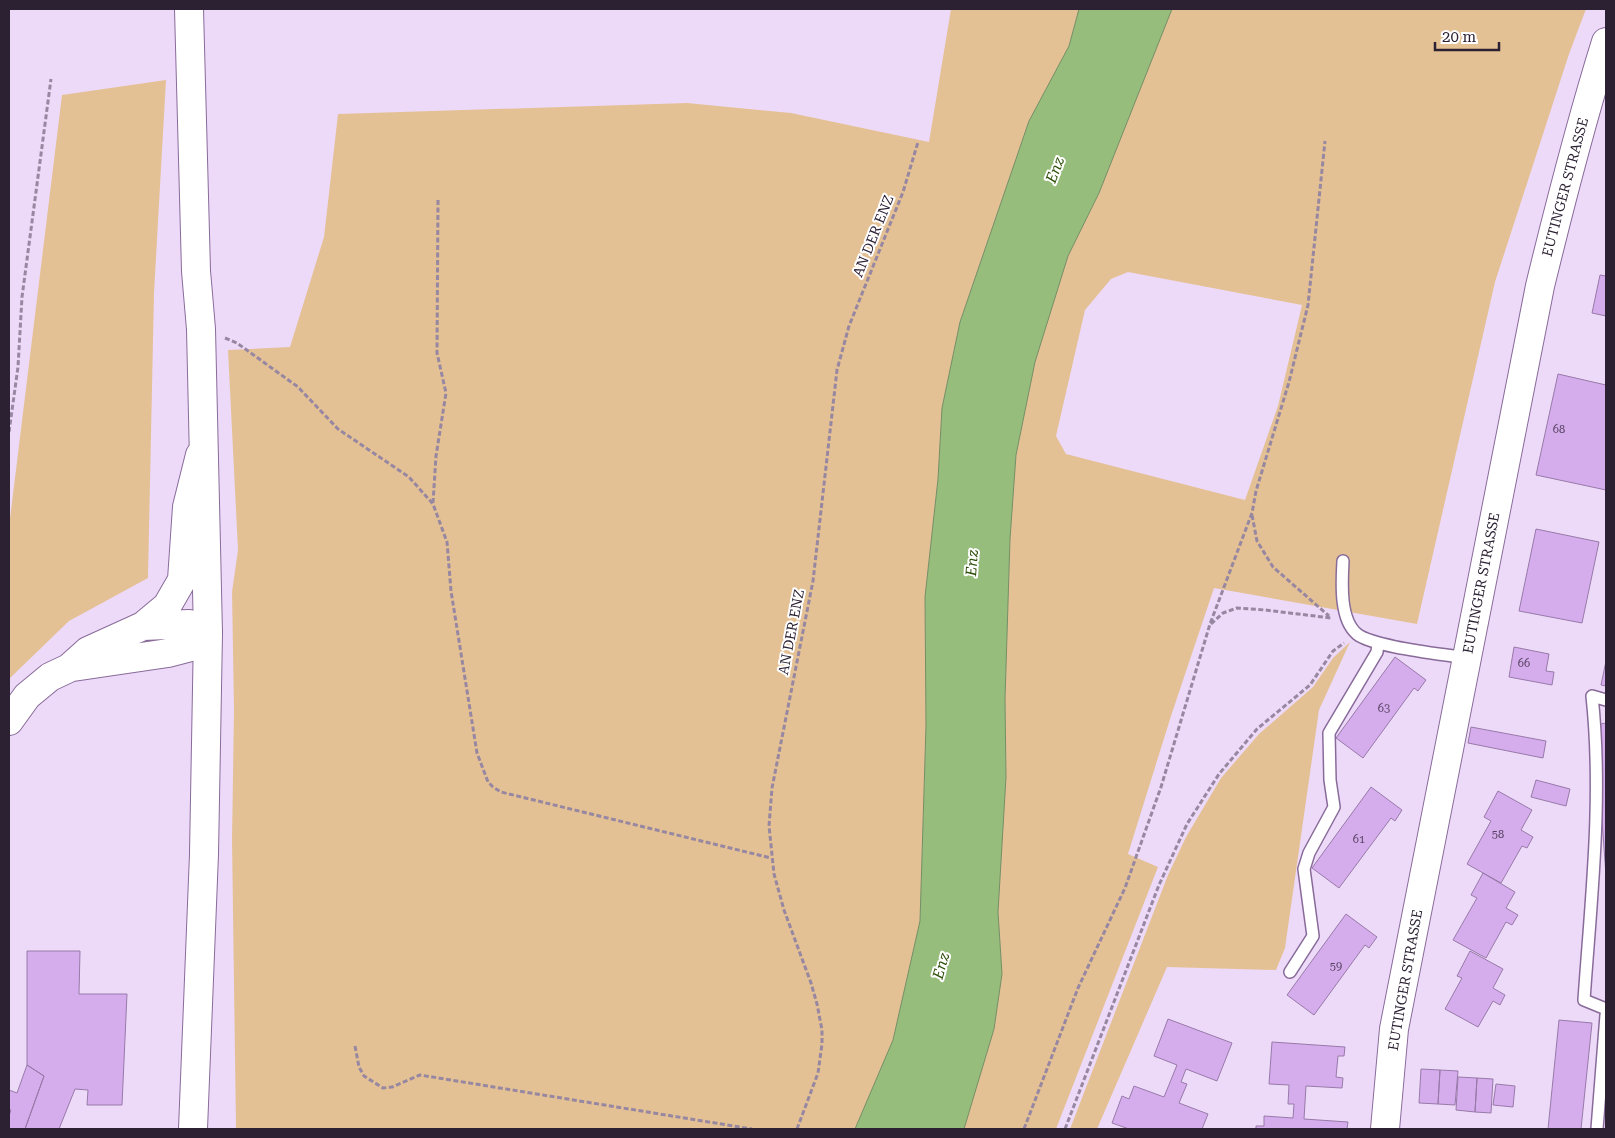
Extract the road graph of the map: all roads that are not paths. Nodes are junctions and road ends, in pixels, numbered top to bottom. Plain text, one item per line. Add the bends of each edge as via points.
1 (189, 9) edge
2 (1606, 42) edge
3 (204, 438) junction
4 (1343, 561) dead end
5 (143, 626) junction
6 (208, 633) junction
7 (1378, 643) junction
8 (1466, 658) junction
9 (69, 668) junction
10 (1606, 700) edge
11 (9, 721) edge
12 (1290, 972) dead end
13 (1606, 1009) edge
14 (1606, 1015) edge
15 (193, 1129) edge
16 (1385, 1129) edge
17 (1597, 1129) edge

1 - 3 street
2 - 8 street, EUTINGER STRASSE via 1540,286
3 - 5 street via 187,507 182,580 166,606
3 - 6 street
4 - 7 lane via 1341,588 1346,617 1357,634
5 - 6 street via 189,624
5 - 9 street via 88,651
6 - 9 street via 191,646 168,653
6 - 15 street via 204,854
7 - 8 lane
7 - 12 lane via 1377,652 1328,733 1334,807 1304,869 1313,936
8 - 16 street, EUTINGER STRASSE via 1394,1029
9 - 11 street via 50,677 27,696
10 - 13 lane via 1592,696 1597,824 1584,1000
14 - 17 lane

